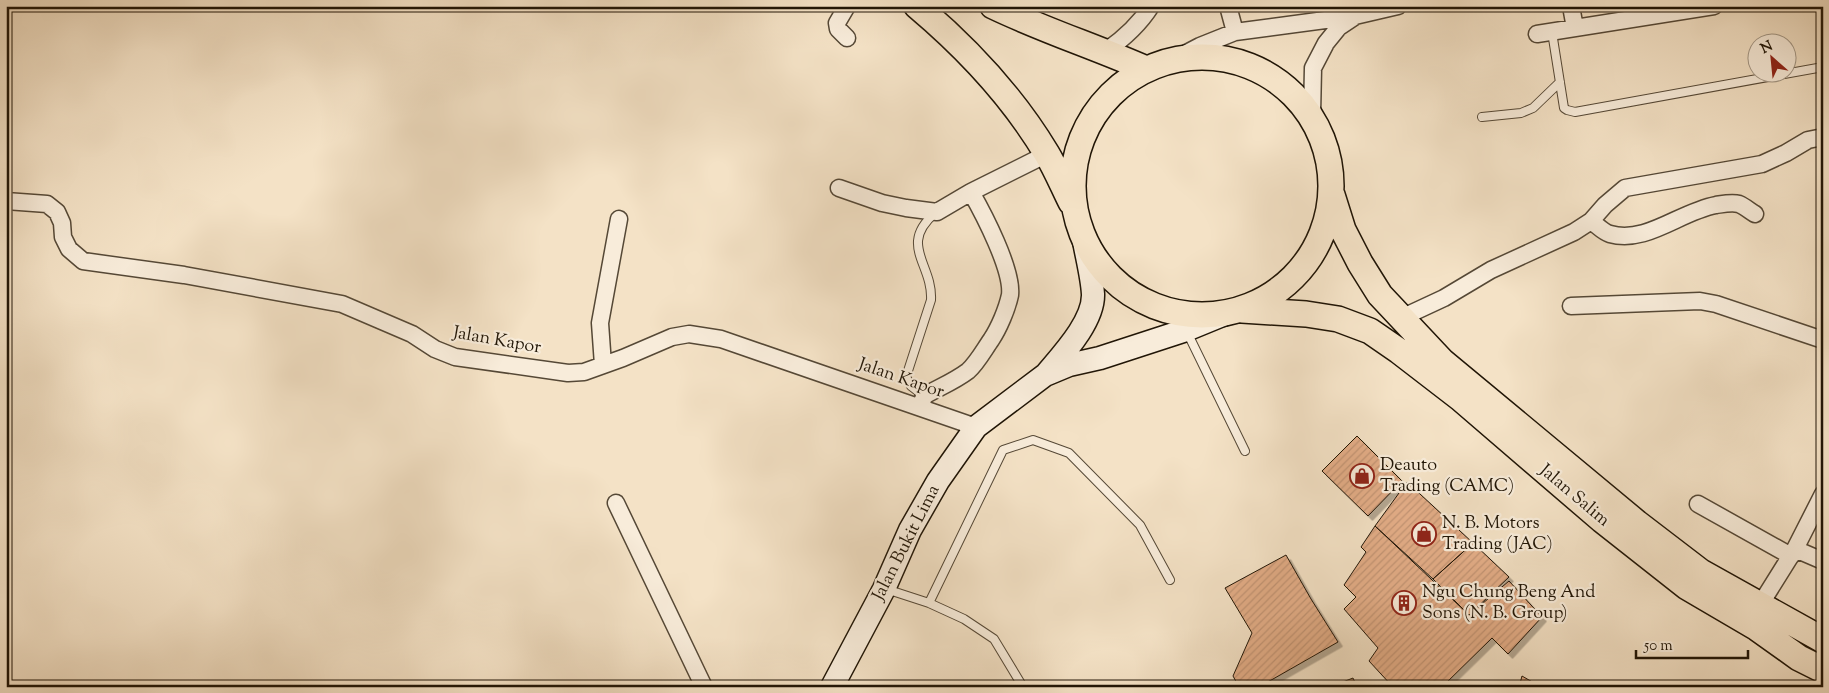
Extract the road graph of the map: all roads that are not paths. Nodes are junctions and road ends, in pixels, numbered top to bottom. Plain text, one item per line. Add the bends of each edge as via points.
1 (847, 6) edge
2 (916, 6) edge
3 (994, 6) edge
4 (1150, 6) edge
5 (1228, 6) edge
6 (1398, 6) edge
7 (1571, 6) edge
8 (1714, 6) edge
9 (1356, 16) junction
10 (1575, 28) junction
11 (1235, 32) junction
12 (1545, 33) joint
13 (847, 38) dead end
14 (1106, 51) junction
15 (1177, 58) junction
16 (1823, 67) edge
17 (1146, 69) junction
18 (1560, 82) junction
19 (1312, 115) junction
20 (1482, 117) dead end
21 (1823, 137) edge
22 (1047, 154) junction
23 (839, 188) dead end
24 (971, 192) junction
25 (1332, 195) junction
26 (6, 202) edge
27 (1074, 209) junction
28 (937, 212) junction
29 (1755, 214) dead end
30 (619, 219) dead end
31 (1591, 221) junction
32 (1084, 241) junction
33 (1571, 306) dead end
34 (1233, 312) junction
35 (1401, 318) junction
36 (1186, 330) junction
37 (1823, 340) edge
38 (603, 365) junction
39 (1044, 375) junction
40 (922, 401) junction
41 (976, 427) junction
42 (1245, 451) dead end
43 (1823, 494) edge
44 (616, 503) dead end
45 (1698, 504) dead end
46 (1793, 552) junction
47 (1823, 560) edge
48 (1170, 580) dead end
49 (884, 589) junction
50 (929, 603) junction
51 (1760, 605) junction
52 (1823, 640) edge
53 (1799, 658) junction
54 (1823, 670) edge
55 (1823, 681) edge
56 (704, 687) edge
57 (832, 687) edge
58 (1023, 687) edge

1 - 13 street via 837,23
2 - 22 main road via 967,50 999,86
3 - 14 main road via 1030,24
4 - 14 street via 1125,37
5 - 11 street
6 - 9 street
7 - 10 street
8 - 10 street
9 - 11 street
9 - 19 street via 1339,27 1313,68
10 - 12 street
11 - 15 street
12 - 18 lane
14 - 17 main road
15 - 17 main road
15 - 19 main road via 1208,56 1239,61 1268,73 1293,92
16 - 18 lane via 1575,112 1564,108
17 - 27 main road via 1112,93 1086,127 1073,167
18 - 20 lane via 1533,108 1521,113
19 - 25 main road via 1325,140 1332,167
21 - 31 street via 1808,140 1762,164 1625,188
22 - 24 street
22 - 27 main road
23 - 28 street via 882,203
24 - 28 street
24 - 40 street via 1001,254 1009,276 1010,294 994,334 968,371
25 - 34 main road via 1324,233 1304,266 1276,293
25 - 35 main road, Jalan Salim via 1343,230 1360,263 1380,295
26 - 38 street, Jalan Kapor via 47,204 57,212 68,249 83,261 184,275 342,304 412,334 455,357 568,374
27 - 32 main road, Jalan Salim
28 - 40 lane via 926,221 917,241 918,254 931,290 906,377
29 - 31 street via 1739,204 1707,207 1632,237 1608,234
30 - 38 street via 600,323
31 - 35 street
32 - 34 main road, Jalan Salim via 1102,270 1128,292 1158,308 1191,315
32 - 39 main road via 1093,296 1074,342
33 - 37 street via 1700,301
34 - 36 main road
34 - 53 main road, Jalan Salim via 1306,314 1338,319 1370,331 1460,398 1602,520 1687,587 1757,628
35 - 51 main road, Jalan Salim via 1442,361 1637,523 1701,572
36 - 39 main road
36 - 42 lane
38 - 40 street, Jalan Kapor via 672,337 689,334 721,339
39 - 41 main road, Jalan Bukit Lima
40 - 41 street, Jalan Kapor
41 - 49 main road, Jalan Bukit Lima via 938,481 910,530
43 - 46 street
44 - 56 street
45 - 46 street
46 - 47 street
46 - 51 street
48 - 50 lane via 1140,525 1080,463 1069,453 1033,440 1003,450
49 - 50 lane
49 - 57 main road, Jalan Bukit Lima
50 - 58 lane via 964,619 994,639
51 - 52 main road, Jalan Salim
53 - 54 main road, Jalan Salim
53 - 55 main road

